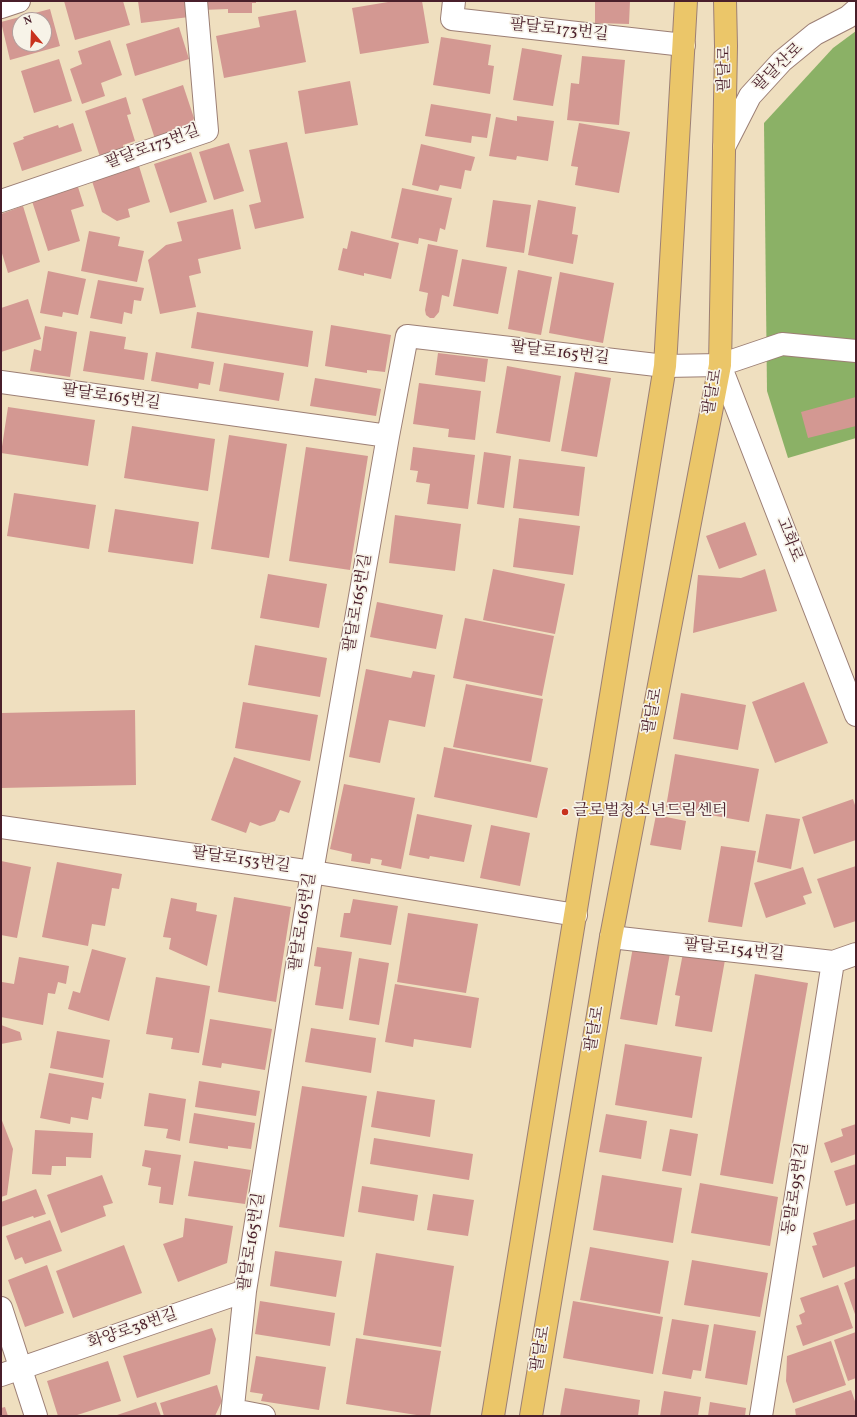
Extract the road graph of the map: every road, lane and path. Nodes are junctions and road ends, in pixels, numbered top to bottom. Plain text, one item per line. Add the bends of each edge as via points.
1 (19, 1) edge
2 (196, 1) edge
3 (454, 1) edge
4 (686, 1) edge
5 (725, 1) edge
6 (1, 7) edge
7 (856, 10) edge
8 (684, 45) junction
9 (724, 147) junction
10 (1, 201) edge
11 (856, 351) edge
12 (720, 365) junction
13 (665, 366) junction
14 (1, 382) edge
15 (388, 436) junction
16 (856, 715) edge
17 (1, 827) edge
18 (312, 872) junction
19 (576, 915) junction
20 (611, 937) junction
21 (856, 954) edge
22 (833, 962) junction
23 (245, 1291) junction
24 (1, 1308) edge
25 (11, 1372) edge
26 (232, 1413) edge
27 (36, 1416) edge
28 (264, 1416) edge
29 (493, 1416) edge
30 (530, 1416) edge
31 (761, 1416) edge

1 - 6 street
2 - 10 street, 팔달로173번길 via 207,131
3 - 8 street, 팔달로173번길 via 452,19
4 - 8 main road
5 - 9 main road, 팔달로
7 - 9 street, 팔달산로 via 816,34 782,61 750,96
8 - 13 main road
9 - 12 main road, 팔달로
11 - 12 street, 팔달로165번길 via 782,344
12 - 13 street, 팔달로165번길
12 - 16 street, 고화로
12 - 20 main road, 팔달로
13 - 15 street, 팔달로165번길 via 407,336
13 - 19 main road
14 - 15 street, 팔달로165번길
15 - 18 street, 팔달로165번길
17 - 18 street, 팔달로153번길
18 - 19 street, 팔달로153번길
18 - 23 street, 팔달로165번길
19 - 29 main road
20 - 22 street, 팔달로154번길
20 - 30 main road, 팔달로
21 - 22 street, 팔달로154번길
22 - 31 street, 동말로95번길
23 - 25 street, 화양로38번길
23 - 26 street, 팔달로165번길
24 - 25 street
25 - 27 street
26 - 28 street

